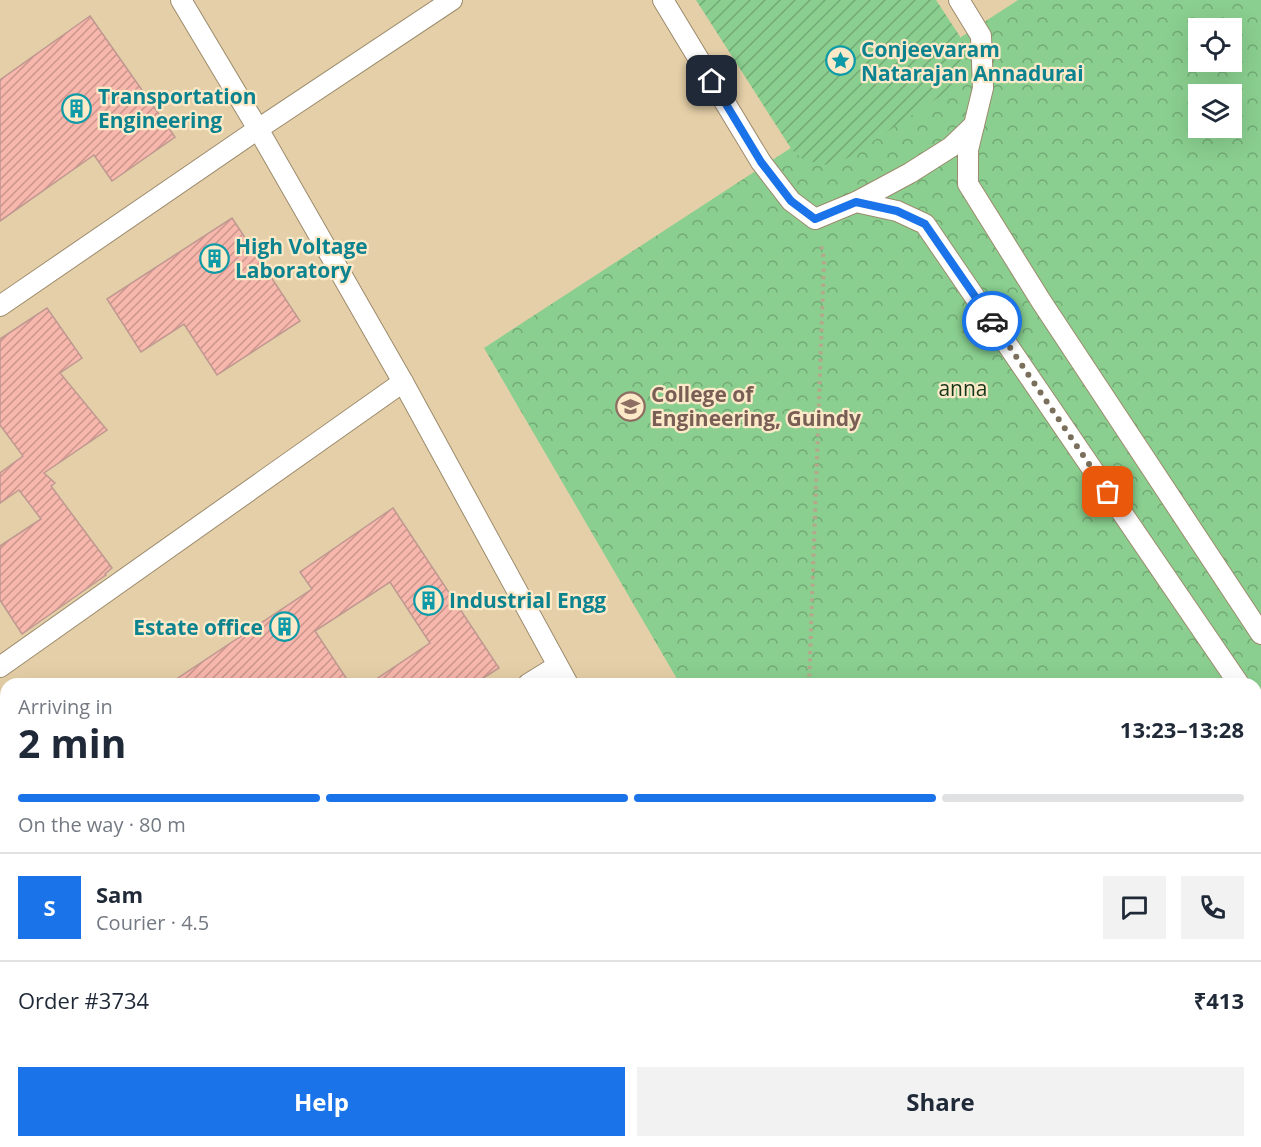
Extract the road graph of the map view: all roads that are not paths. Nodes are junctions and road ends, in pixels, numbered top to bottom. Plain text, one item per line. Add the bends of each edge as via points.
1 (181, 0) edge
2 (452, 0) edge
3 (663, 0) edge
4 (959, 0) edge
5 (974, 125) junction
6 (258, 129) junction
7 (856, 202) junction
8 (0, 306) edge
9 (403, 382) junction
10 (1261, 634) edge
11 (557, 666) junction
12 (0, 667) edge
13 (538, 678) edge
14 (564, 678) edge
15 (1235, 678) edge

1 - 6 lane
2 - 6 lane
3 - 7 lane via 761,162 791,201 815,219
4 - 5 lane via 981,36 983,88
5 - 7 lane via 951,147
5 - 10 lane via 968,150 968,184
6 - 8 lane
6 - 9 lane
7 - 15 lane via 897,211 925,224
9 - 11 lane
9 - 12 lane
11 - 13 lane
11 - 14 lane

